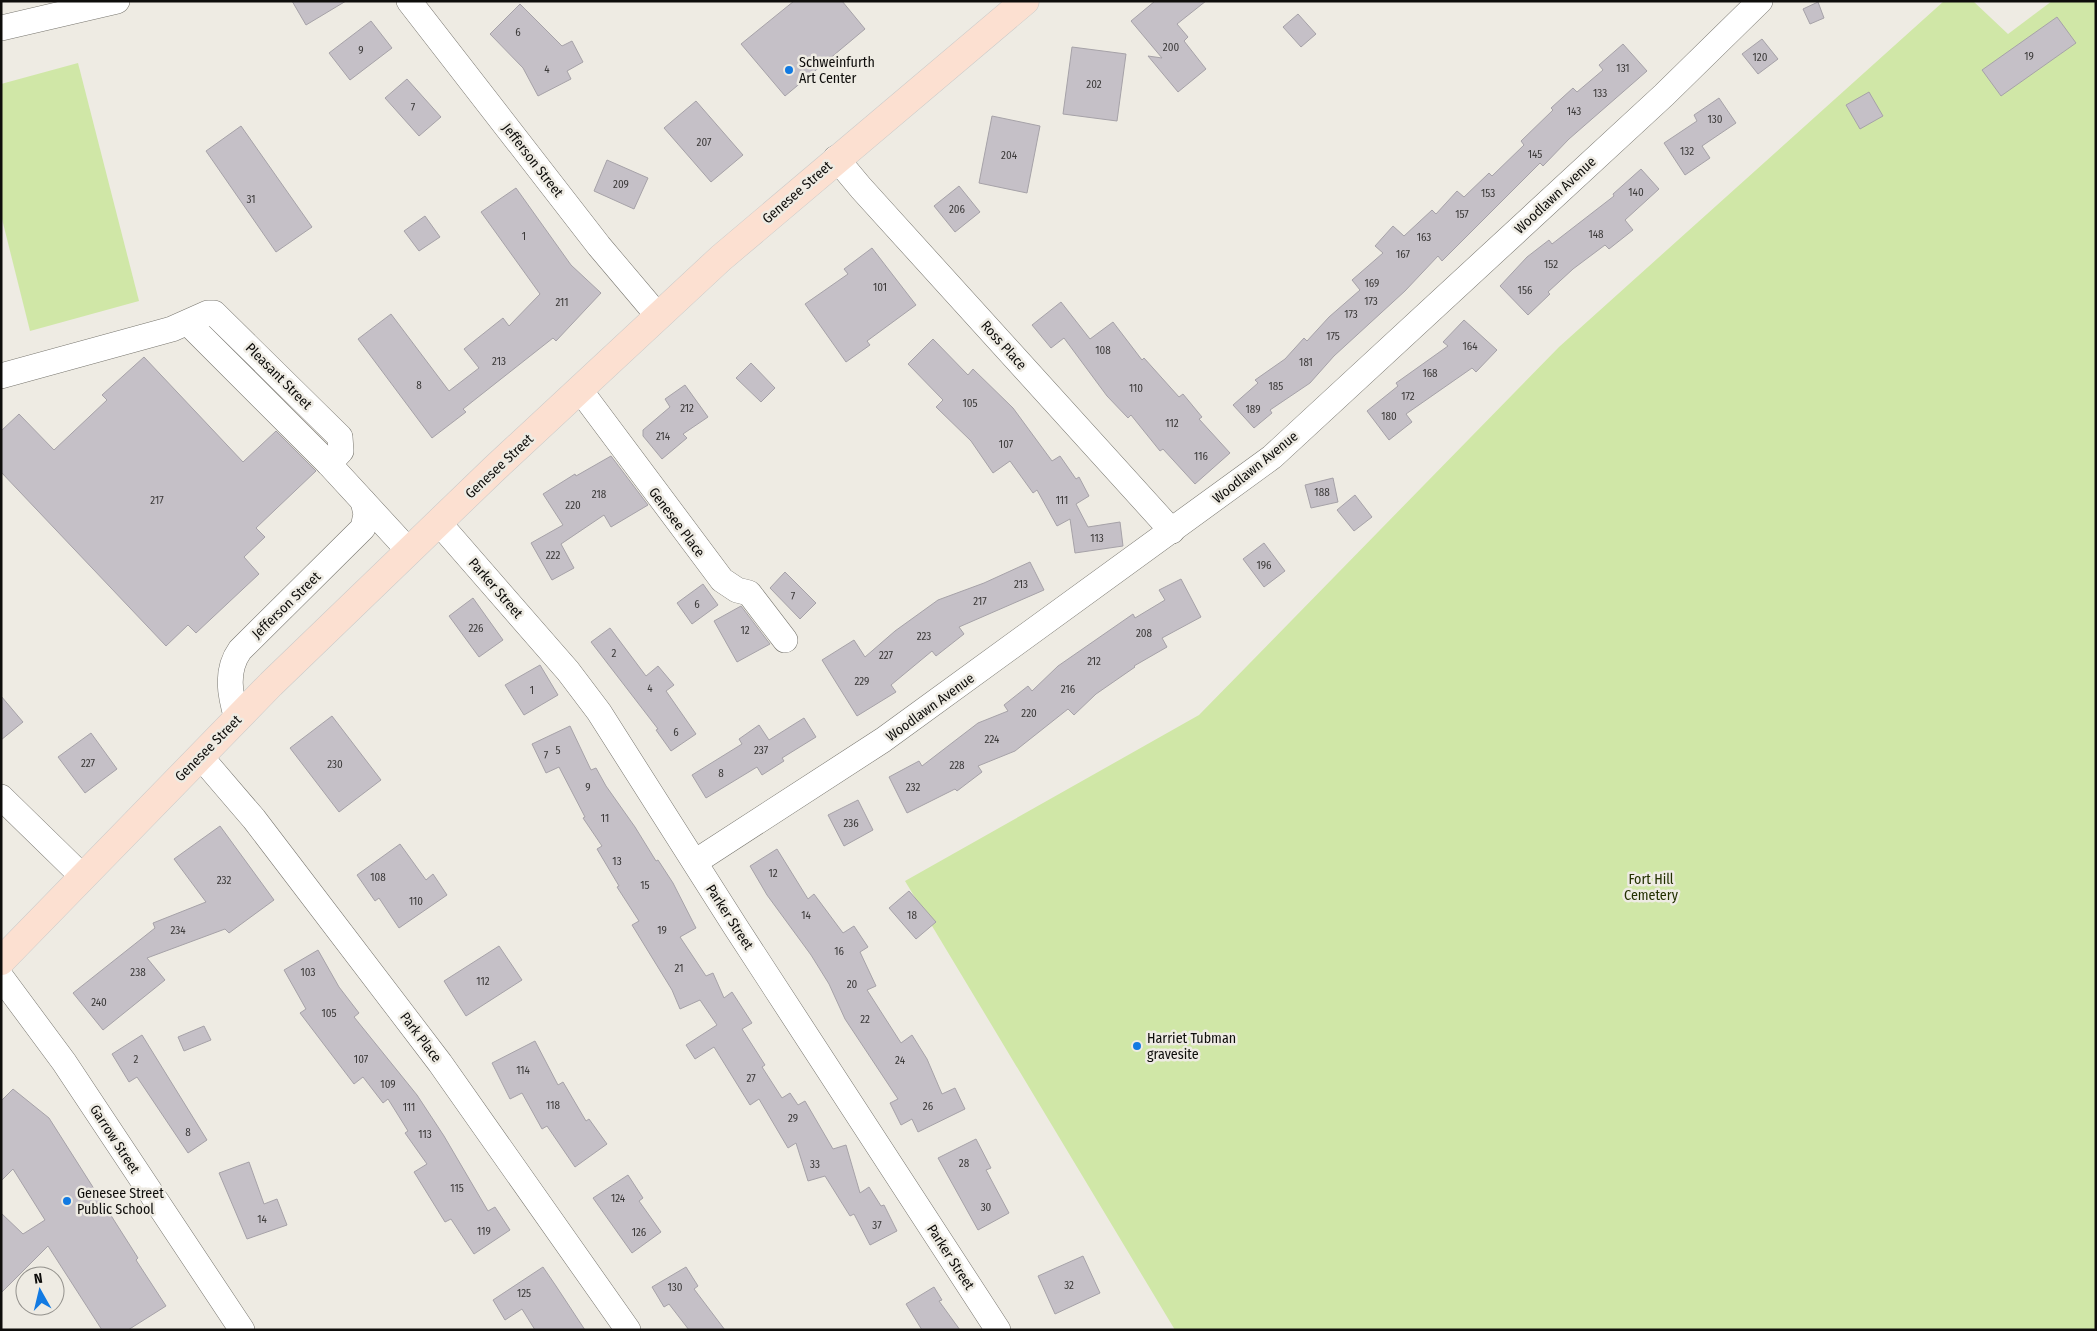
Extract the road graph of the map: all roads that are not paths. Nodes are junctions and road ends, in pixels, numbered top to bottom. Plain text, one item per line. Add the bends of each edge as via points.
1 (117, 1) edge
2 (409, 1) edge
3 (1025, 1) edge
4 (1760, 1) edge
5 (1, 28) edge
6 (836, 158) junction
7 (659, 317) junction
8 (1, 376) edge
9 (580, 390) junction
10 (363, 501) junction
11 (439, 523) junction
12 (1172, 531) junction
13 (409, 550) junction
14 (784, 640) dead end
15 (237, 719) junction
16 (200, 756) junction
17 (1, 797) edge
18 (695, 862) junction
19 (83, 877) junction
20 (1, 961) edge
21 (1, 977) edge
22 (242, 1330) edge
23 (628, 1330) edge
24 (998, 1330) edge

1 - 5 street
2 - 7 street, Jefferson Street via 599,246
3 - 6 main road, Genesee Street
4 - 12 street, Woodlawn Avenue via 1272,457
6 - 7 main road, Genesee Street
6 - 12 street, Ross Place
7 - 9 main road, Genesee Street
8 - 10 street, Pleasant Street via 188,323
9 - 11 main road, Genesee Street
9 - 14 street, Genesee Place via 722,580 737,590 749,593
10 - 13 street, Pleasant Street
10 - 15 street, Jefferson Street via 366,514 363,528 233,660 230,688
11 - 13 main road, Genesee Street
11 - 18 street, Parker Street via 574,678 625,750
12 - 18 street, Woodlawn Avenue via 884,740
13 - 15 main road, Genesee Street
15 - 16 main road, Genesee Street
16 - 19 main road, Genesee Street
16 - 23 street, Park Place via 254,819 440,1063
17 - 19 street
18 - 24 street, Parker Street
19 - 20 main road, Genesee Street
21 - 22 street, Garrow Street via 64,1062

